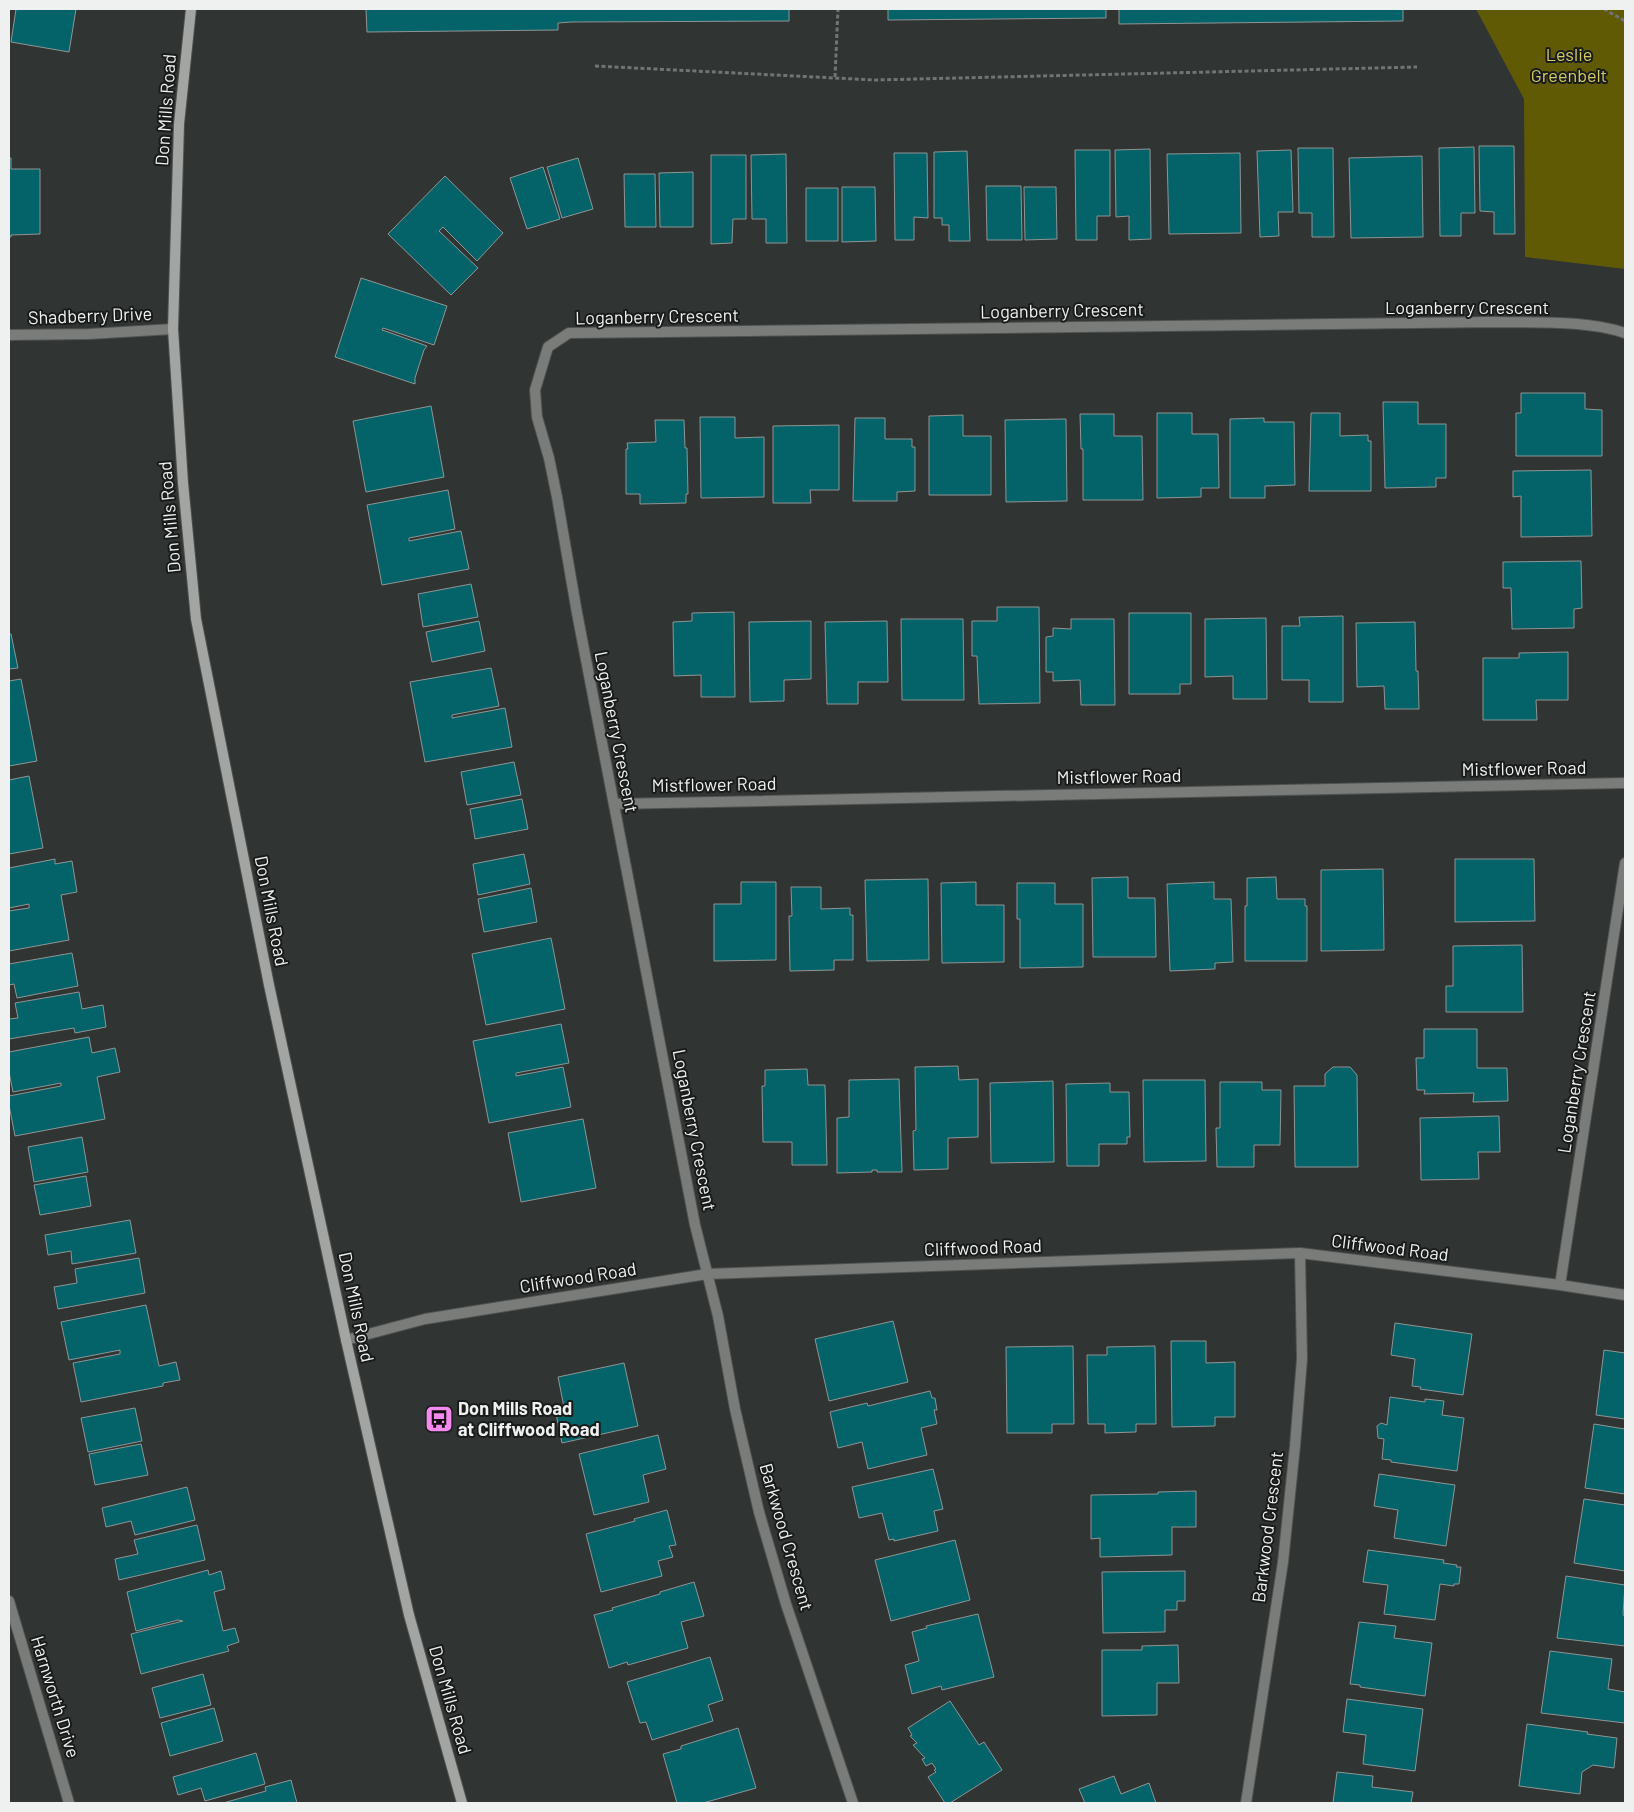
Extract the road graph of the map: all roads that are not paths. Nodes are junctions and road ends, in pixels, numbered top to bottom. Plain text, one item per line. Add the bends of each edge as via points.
1 (191, 9) edge
2 (173, 329) junction
3 (1625, 333) edge
4 (9, 335) edge
5 (1625, 783) edge
6 (614, 804) junction
7 (1625, 863) edge
8 (1300, 1253) junction
9 (707, 1274) junction
10 (1560, 1285) junction
11 (1625, 1294) edge
12 (346, 1340) junction
13 (9, 1601) edge
14 (70, 1803) edge
15 (462, 1803) edge
16 (853, 1803) edge
17 (1246, 1803) edge

1 - 2 main road, Don Mills Road via 179,124
2 - 4 street, Shadberry Drive
2 - 12 main road, Don Mills Road via 196,619 269,985
3 - 6 street, Loganberry Crescent via 1567,324 1495,322 569,333 548,347 535,390 536,417 557,497
5 - 6 street, Mistflower Road
6 - 9 street, Loganberry Crescent
7 - 10 street, Loganberry Crescent
8 - 9 street, Cliffwood Road
8 - 10 street, Cliffwood Road
8 - 17 street, Barkwood Crescent via 1302,1359 1295,1446 1283,1562
9 - 12 street, Cliffwood Road via 425,1319
9 - 16 street, Barkwood Crescent via 759,1512 786,1604
10 - 11 street, Cliffwood Road
12 - 15 main road, Don Mills Road via 409,1615
13 - 14 street, Harnworth Drive

